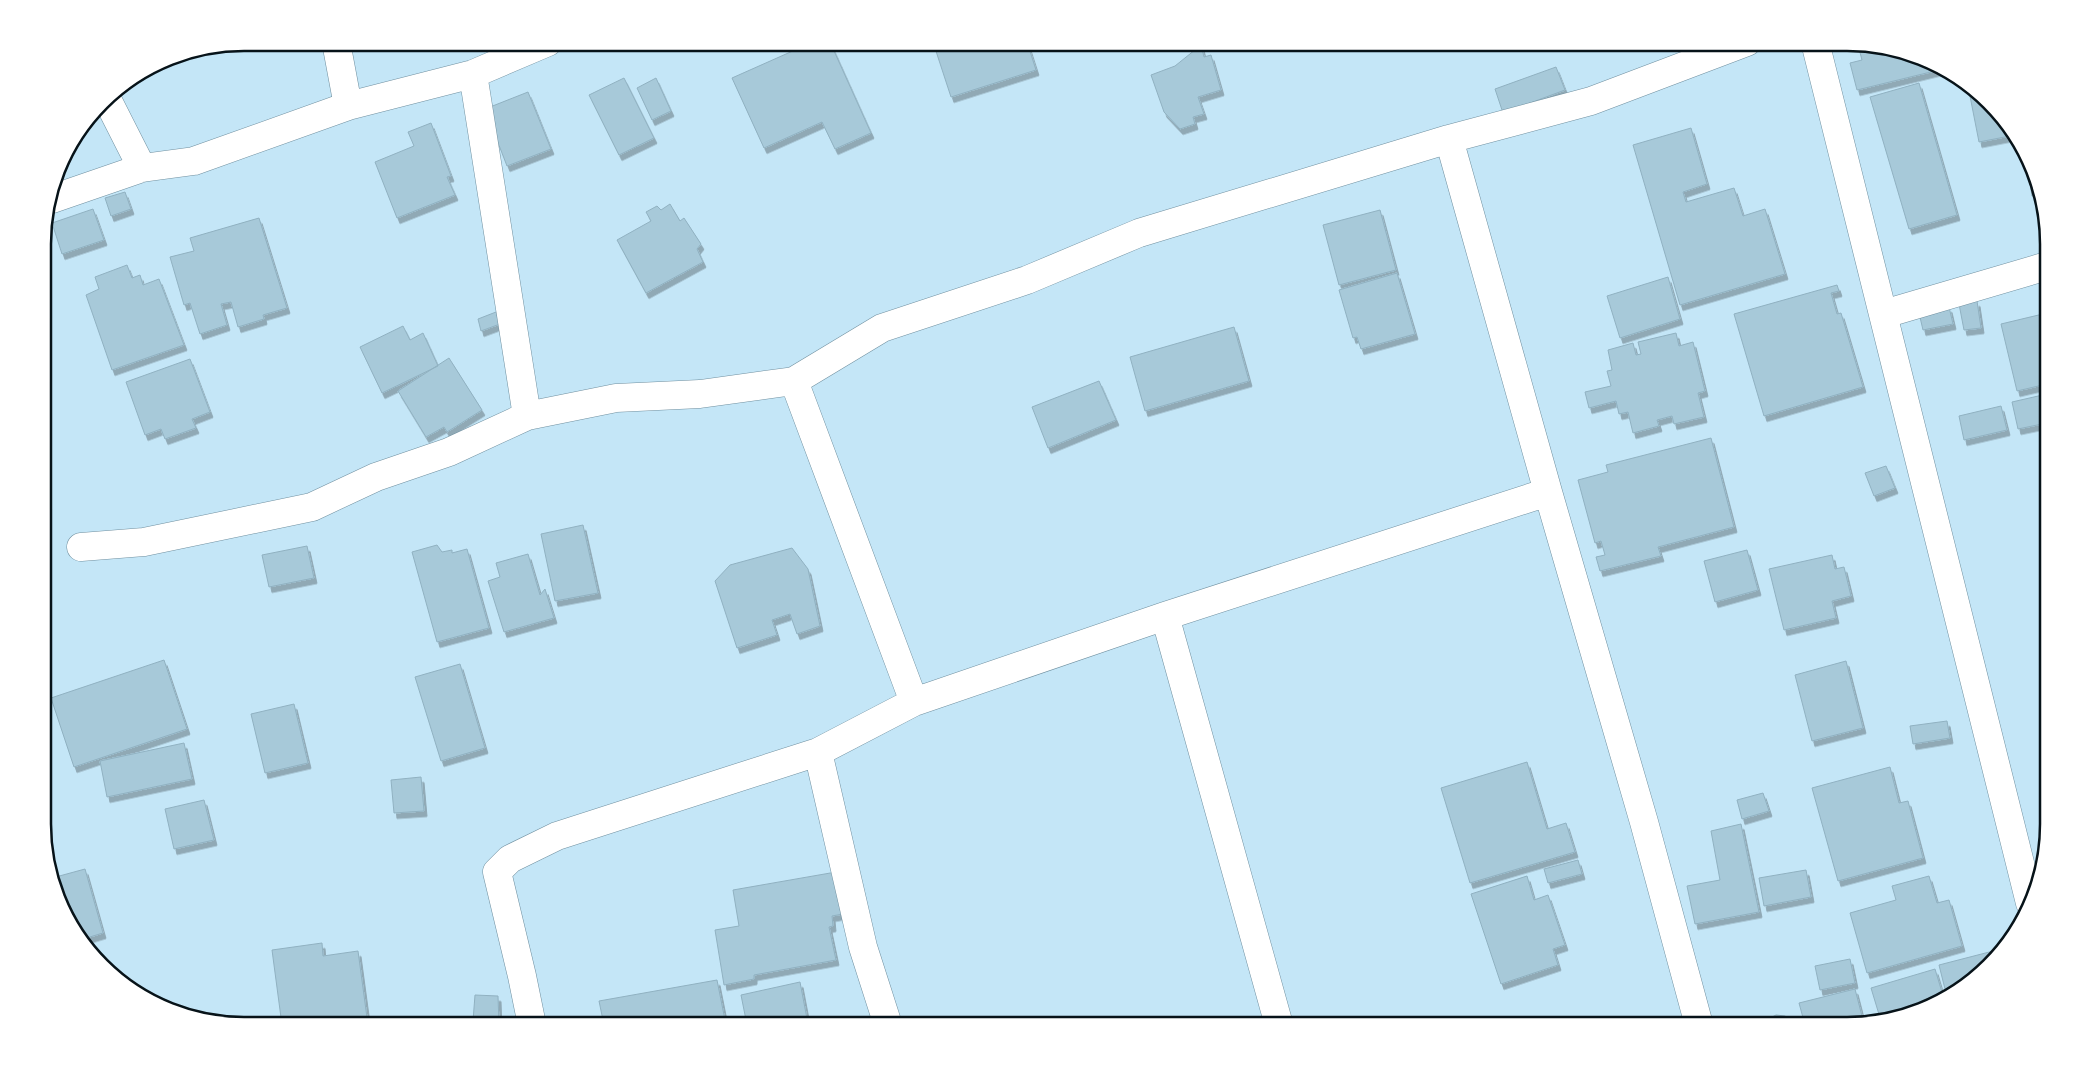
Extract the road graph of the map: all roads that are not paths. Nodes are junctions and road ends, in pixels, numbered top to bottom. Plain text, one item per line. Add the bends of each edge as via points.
1 (338, 51) edge
2 (527, 51) edge
3 (1722, 51) edge
4 (1817, 51) edge
5 (473, 74) junction
6 (110, 106) edge
7 (348, 106) junction
8 (1449, 139) junction
9 (142, 168) junction
10 (57, 197) edge
11 (2040, 268) edge
12 (1884, 314) junction
13 (794, 381) junction
14 (527, 416) junction
15 (1548, 492) junction
16 (81, 547) dead end
17 (1165, 616) junction
18 (914, 702) junction
19 (818, 752) junction
20 (2027, 892) edge
21 (530, 1017) edge
22 (885, 1017) edge
23 (1277, 1017) edge
24 (1697, 1017) edge

1 - 7 street
2 - 5 street
3 - 8 street via 1591,101
4 - 12 street
5 - 7 street
5 - 14 street
6 - 9 street
7 - 9 street via 194,161
8 - 13 street via 1139,233 1027,280 882,328
8 - 15 street
9 - 10 street
11 - 12 street
12 - 20 street
13 - 14 street via 700,394 616,398
13 - 18 street
14 - 16 street via 449,452 376,477 312,507 144,542
15 - 17 street
15 - 24 street
17 - 18 street
17 - 23 street
18 - 19 street
19 - 21 street via 557,836 510,860 496,872
19 - 22 street via 863,947

